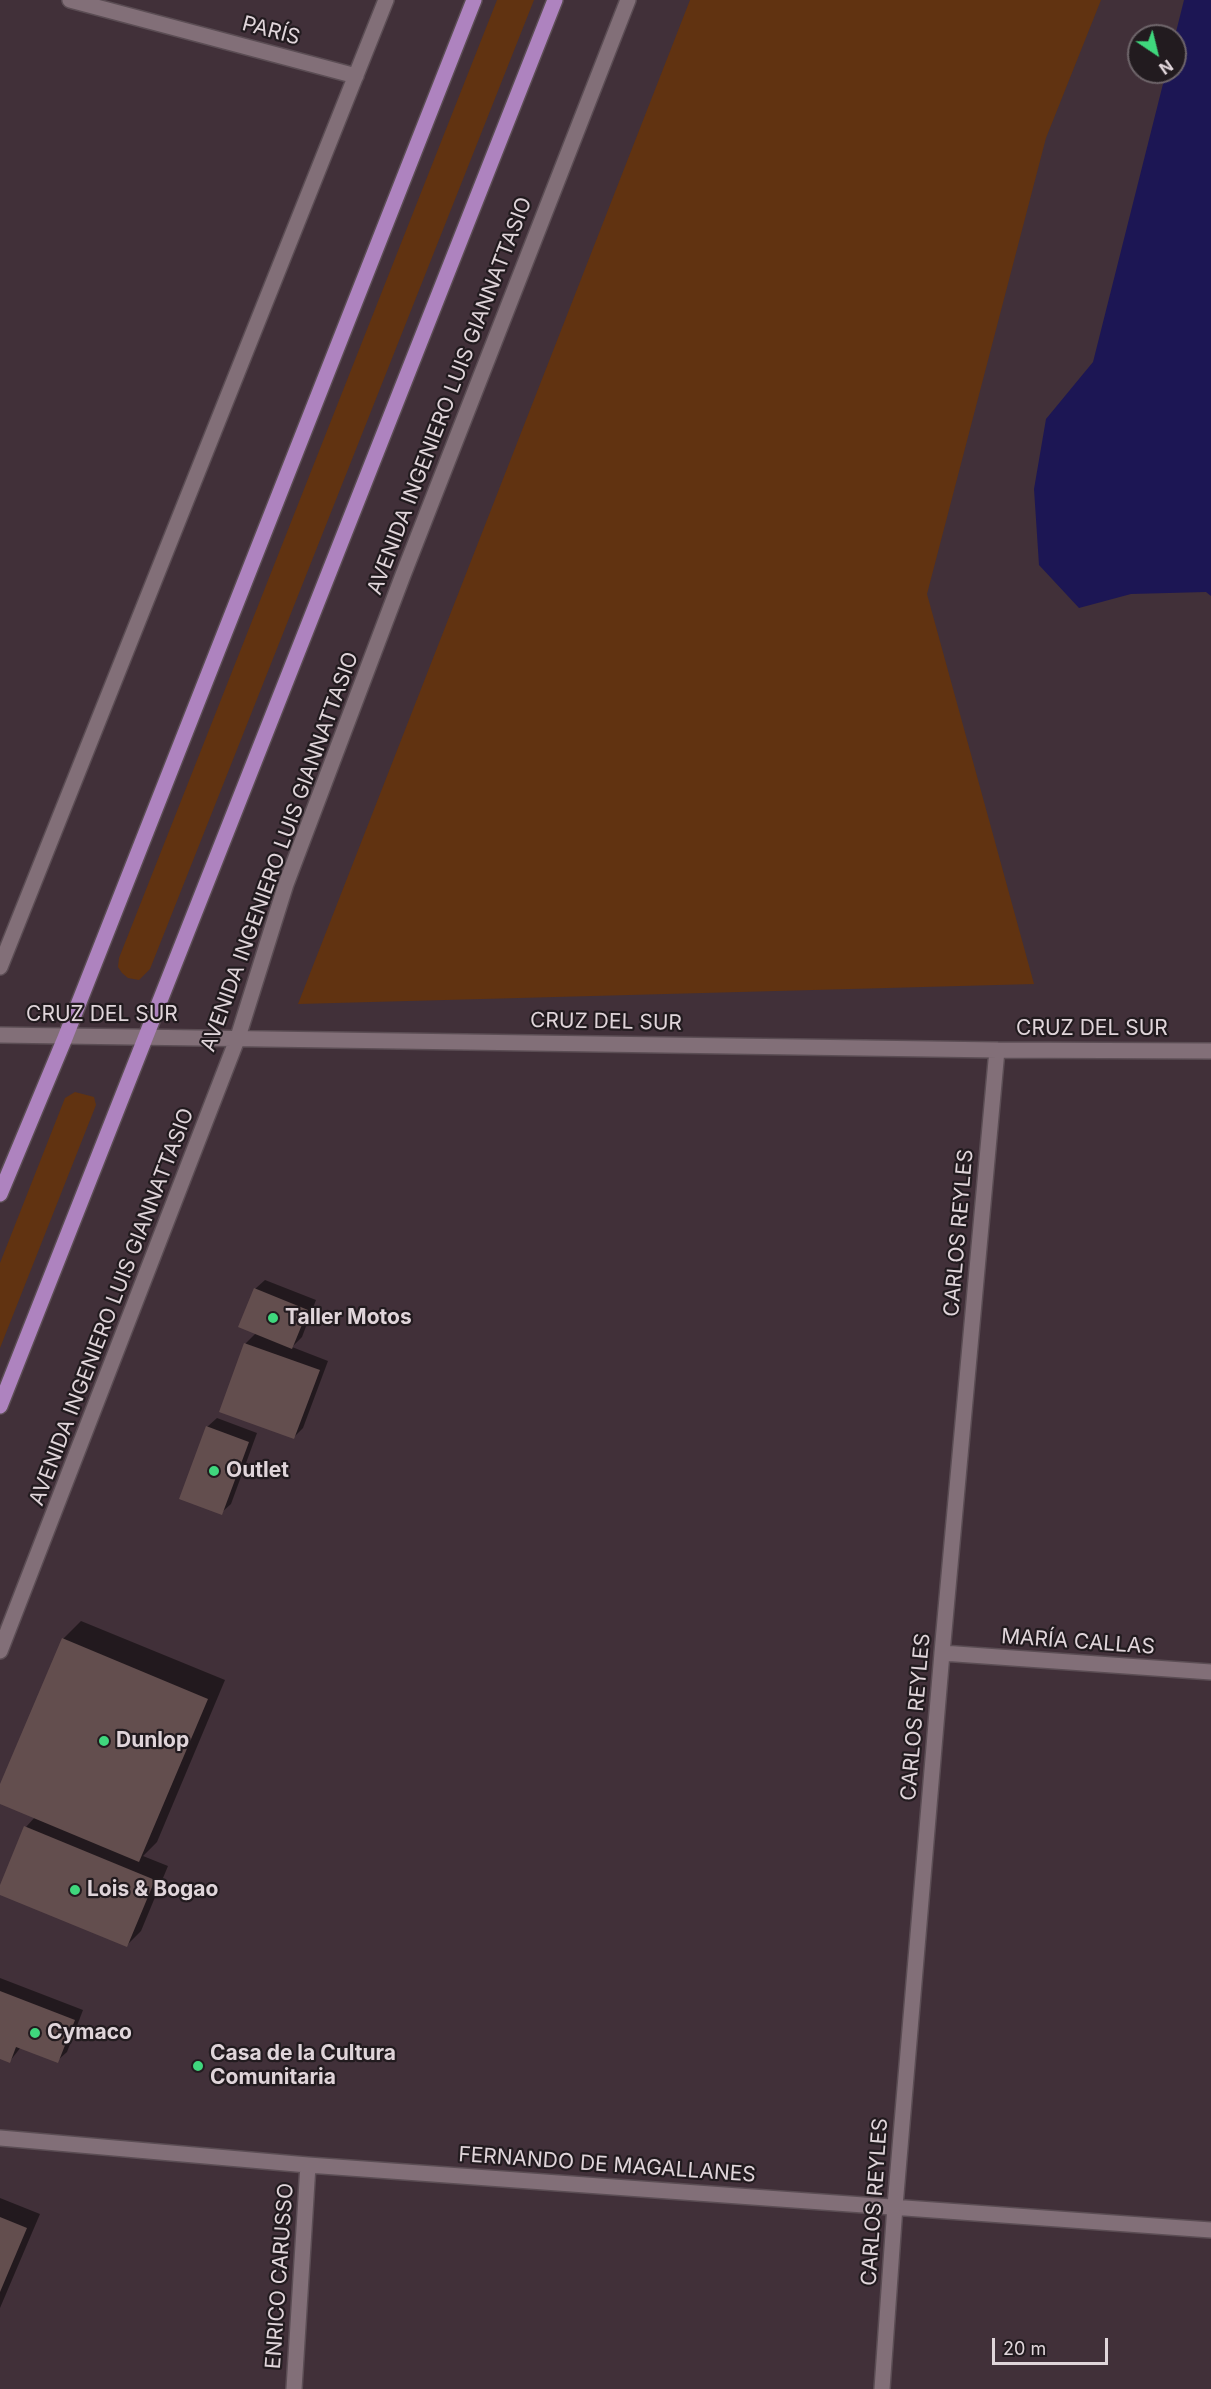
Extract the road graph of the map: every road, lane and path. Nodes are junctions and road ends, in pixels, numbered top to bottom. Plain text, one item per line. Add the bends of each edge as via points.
1 (70, 0) edge
2 (386, 0) edge
3 (474, 0) edge
4 (555, 0) edge
5 (628, 0) edge
6 (356, 76) junction
7 (0, 967) edge
8 (0, 1035) edge
9 (145, 1037) junction
10 (238, 1037) junction
11 (65, 1038) junction
12 (997, 1050) junction
13 (1211, 1051) edge
14 (0, 1194) edge
15 (0, 1406) edge
16 (0, 1651) edge
17 (942, 1653) junction
18 (1211, 1672) edge
19 (0, 2138) edge
20 (308, 2165) junction
21 (895, 2206) junction
22 (1211, 2230) edge
23 (294, 2389) edge
24 (882, 2389) edge

1 - 6 street, PARÍS
2 - 6 street
3 - 11 main road
4 - 9 main road
5 - 10 street, AVENIDA INGENIERO LUIS GIANNATTASIO via 286,884
6 - 7 street
8 - 11 street, CRUZ DEL SUR
9 - 10 street, CRUZ DEL SUR
9 - 11 street, CRUZ DEL SUR
9 - 15 main road
10 - 12 street, CRUZ DEL SUR
10 - 16 street, AVENIDA INGENIERO LUIS GIANNATTASIO
11 - 14 main road
12 - 13 street, CRUZ DEL SUR
12 - 17 street, CARLOS REYLES
17 - 18 street, MARÍA CALLAS
17 - 21 street, CARLOS REYLES
19 - 20 street, FERNANDO DE MAGALLANES
20 - 21 street, FERNANDO DE MAGALLANES
20 - 23 street, ENRICO CARUSSO
21 - 22 street, FERNANDO DE MAGALLANES
21 - 24 street, CARLOS REYLES

